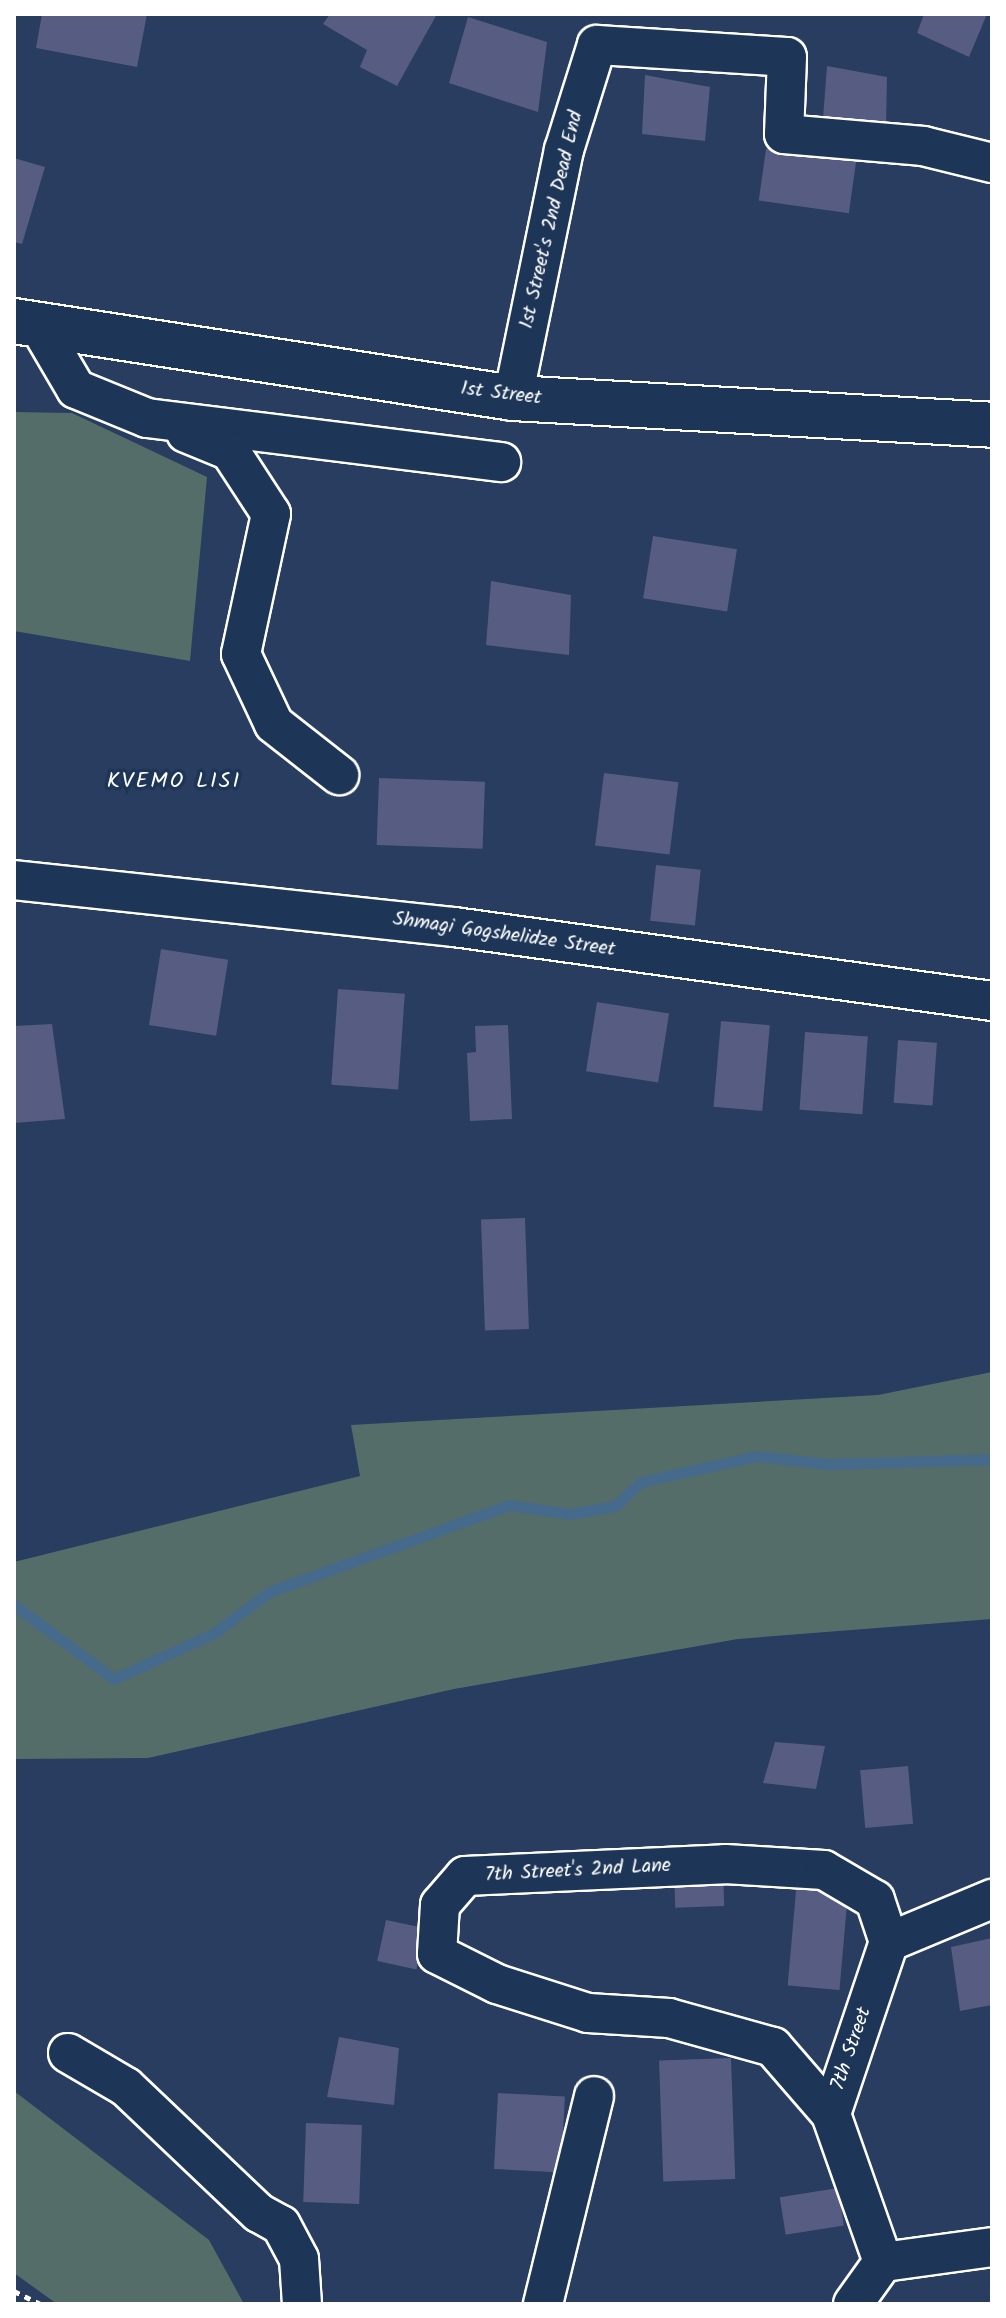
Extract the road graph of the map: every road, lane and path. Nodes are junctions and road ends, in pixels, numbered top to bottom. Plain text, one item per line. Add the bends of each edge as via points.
1 (992, 163) edge
2 (27, 324) edge
3 (513, 398) junction
4 (147, 418) junction
5 (992, 425) edge
6 (501, 462) dead end
7 (339, 775) dead end
8 (14, 880) edge
9 (992, 1001) edge
10 (992, 1899) edge
11 (889, 1942) junction
12 (68, 2053) dead end
13 (594, 2096) dead end
14 (831, 2114) junction
15 (992, 2247) edge
16 (883, 2262) junction
17 (14, 2291) edge
18 (41, 2304) edge
19 (302, 2304) edge
20 (543, 2304) edge
21 (853, 2304) edge

1 - 3 street, 1st Street's 2nd Dead End via 923,146 784,134 787,57 597,45 564,150
2 - 3 main road, 1st Street
2 - 4 street via 76,389
3 - 5 main road, 1st Street
4 - 6 street
4 - 7 street via 230,451 271,514 241,654 274,724
8 - 9 street, Shmagi Gogshelidze Street via 454,927
10 - 11 street
11 - 14 street, 7th Street
11 - 14 street, 7th Street's 2nd Lane via 875,1900 824,1870 725,1864 465,1876 440,1905 437,1954 588,2013 669,2018 773,2047
12 - 19 street via 126,2087 259,2213 281,2225 299,2259
13 - 20 street
14 - 16 street, 7th Street
15 - 16 street
16 - 21 street
17 - 18 path

